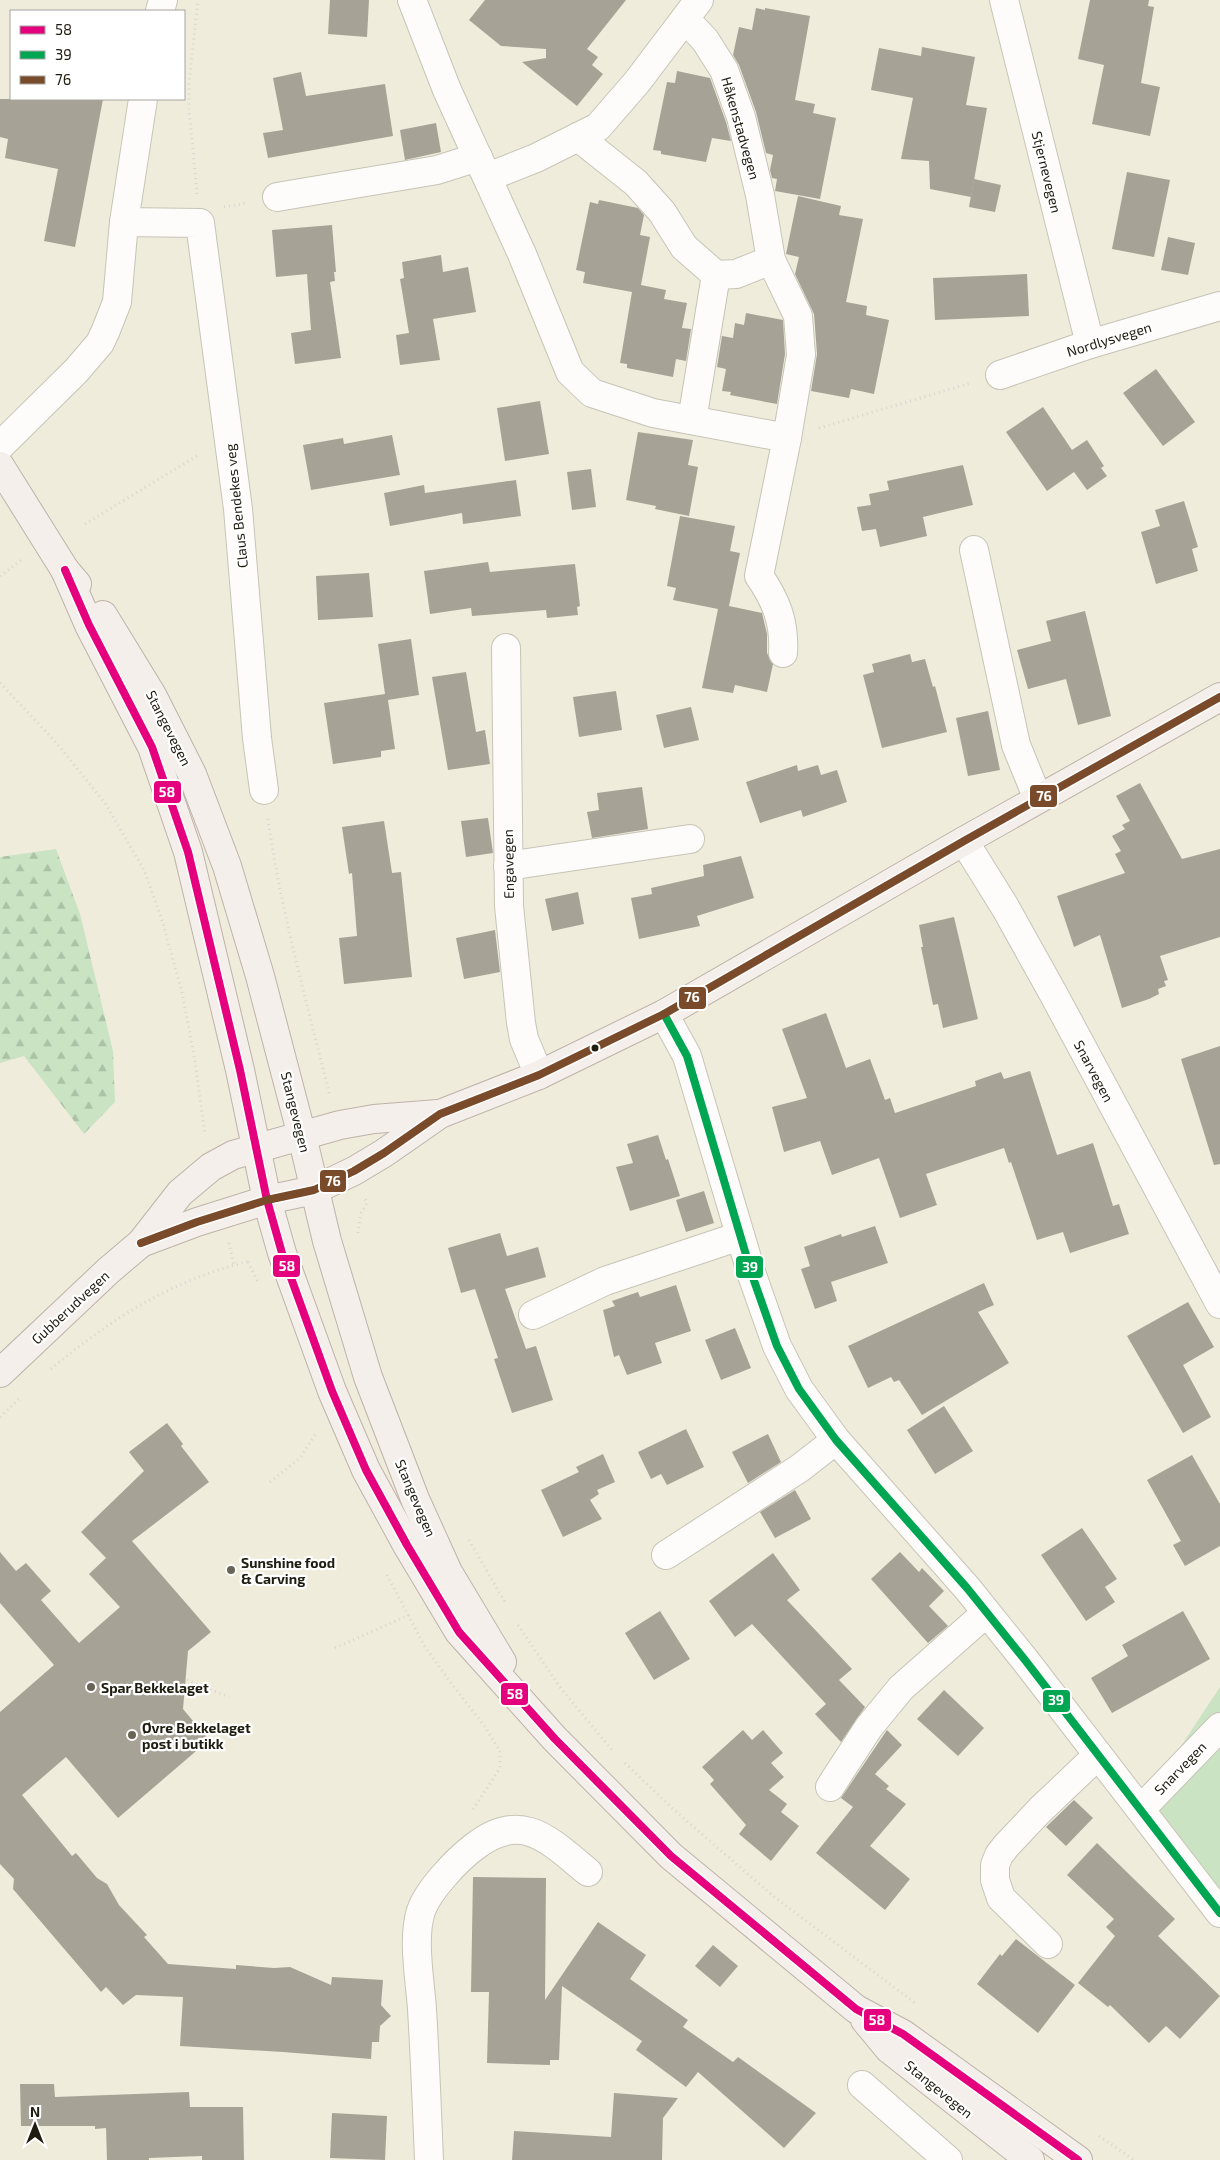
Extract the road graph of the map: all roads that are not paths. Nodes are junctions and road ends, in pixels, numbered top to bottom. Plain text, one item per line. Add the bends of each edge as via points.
1 (412, 0) edge
2 (1004, 0) edge
3 (692, 9) edge
4 (143, 100) edge
5 (578, 137) junction
6 (483, 167) junction
7 (277, 197) road end
8 (124, 222) junction
9 (772, 260) junction
10 (716, 275) junction
11 (1220, 306) edge
12 (1090, 344) junction
13 (1000, 374) road end
14 (692, 420) junction
15 (787, 438) junction
16 (0, 446) edge
17 (0, 466) edge
18 (974, 550) dead end
19 (65, 570) junction
20 (506, 648) dead end
21 (783, 653) dead end
22 (1220, 696) edge
23 (264, 790) road end
24 (1038, 800) junction
25 (690, 839) dead end
26 (964, 840) junction
27 (508, 866) junction
28 (664, 1014) junction
29 (539, 1075) junction
30 (440, 1114) junction
31 (302, 1136) junction
32 (257, 1148) junction
33 (314, 1190) junction
34 (267, 1200) junction
35 (740, 1236) junction
36 (141, 1242) junction
37 (1220, 1304) edge
38 (533, 1315) dead end
39 (0, 1373) edge
40 (836, 1440) junction
41 (666, 1555) dead end
42 (986, 1613) junction
43 (535, 1717) junction
44 (1220, 1727) edge
45 (1098, 1755) junction
46 (830, 1787) dead end
47 (1141, 1809) junction
48 (588, 1872) dead end
49 (1220, 1913) edge
50 (1048, 1944) dead end
51 (856, 2009) junction
52 (862, 2085) dead end
53 (429, 2160) edge
54 (948, 2160) edge
55 (1030, 2160) edge
56 (1078, 2160) edge

1 - 6 street via 429,47
2 - 12 street, Stjernevegen
3 - 5 street, Håkenstadvegen via 638,82 598,127
3 - 9 street, Håkenstadvegen via 705,40 724,70 741,117
4 - 8 street
5 - 6 street, Håkenstadvegen via 536,158
5 - 10 street via 636,183 662,212 684,247
6 - 7 street, Håkenstadvegen via 437,170
6 - 14 street via 570,372 592,393 653,413
8 - 16 street via 116,302 100,342 76,371
8 - 23 street, Claus Bendekes veg via 199,217 238,509
9 - 10 street via 736,274
9 - 15 street, Håkenstadvegen via 798,316 801,355
10 - 14 street
11 - 12 street, Nordlysvegen
12 - 13 street, Nordlysvegen
14 - 15 street
15 - 21 street, Håkenstadvegen via 759,576 780,616
17 - 19 main road, Stangevegen
18 - 24 street via 1016,745
19 - 31 main road, Stangevegen via 104,616 152,695 192,774 227,866
19 - 32 main road, Stangevegen via 89,625 152,747 188,852
20 - 27 street, Engavegen
22 - 24 main road
24 - 26 main road
25 - 27 street
26 - 28 main road
26 - 37 street, Snarvegen via 1054,995
27 - 29 street, Engavegen via 521,1023
28 - 29 main road
28 - 35 street via 687,1056
29 - 30 main road
30 - 31 main road, Gubberudvegen via 374,1119
30 - 33 main road, Gubberudvegen via 384,1153
31 - 32 main road, Gubberudvegen
31 - 33 main road, Stangevegen
32 - 34 main road, Stangevegen
32 - 36 main road, Gubberudvegen via 232,1154 211,1167 180,1194
33 - 34 main road, Gubberudvegen
33 - 43 main road, Stangevegen via 368,1377 414,1499 448,1572
34 - 36 main road, Gubberudvegen
34 - 43 main road, Stangevegen via 282,1253 332,1391 366,1470 459,1632
35 - 38 street via 605,1281
35 - 40 street via 777,1346 799,1389
36 - 39 main road, Gubberudvegen
40 - 41 street via 792,1473
40 - 42 street
42 - 45 street
42 - 46 street via 900,1688 869,1727
43 - 51 main road, Stangevegen via 671,1856
44 - 47 street, Snarvegen
45 - 47 street
45 - 50 street via 1006,1846 995,1865 995,1880 1001,1898
47 - 49 street
48 - 53 street via 548,1839 534,1832 505,1831 466,1852 437,1885 421,1910 418,1946
51 - 55 main road, Stangevegen via 888,2049
51 - 56 main road, Stangevegen via 903,2034
52 - 54 street

